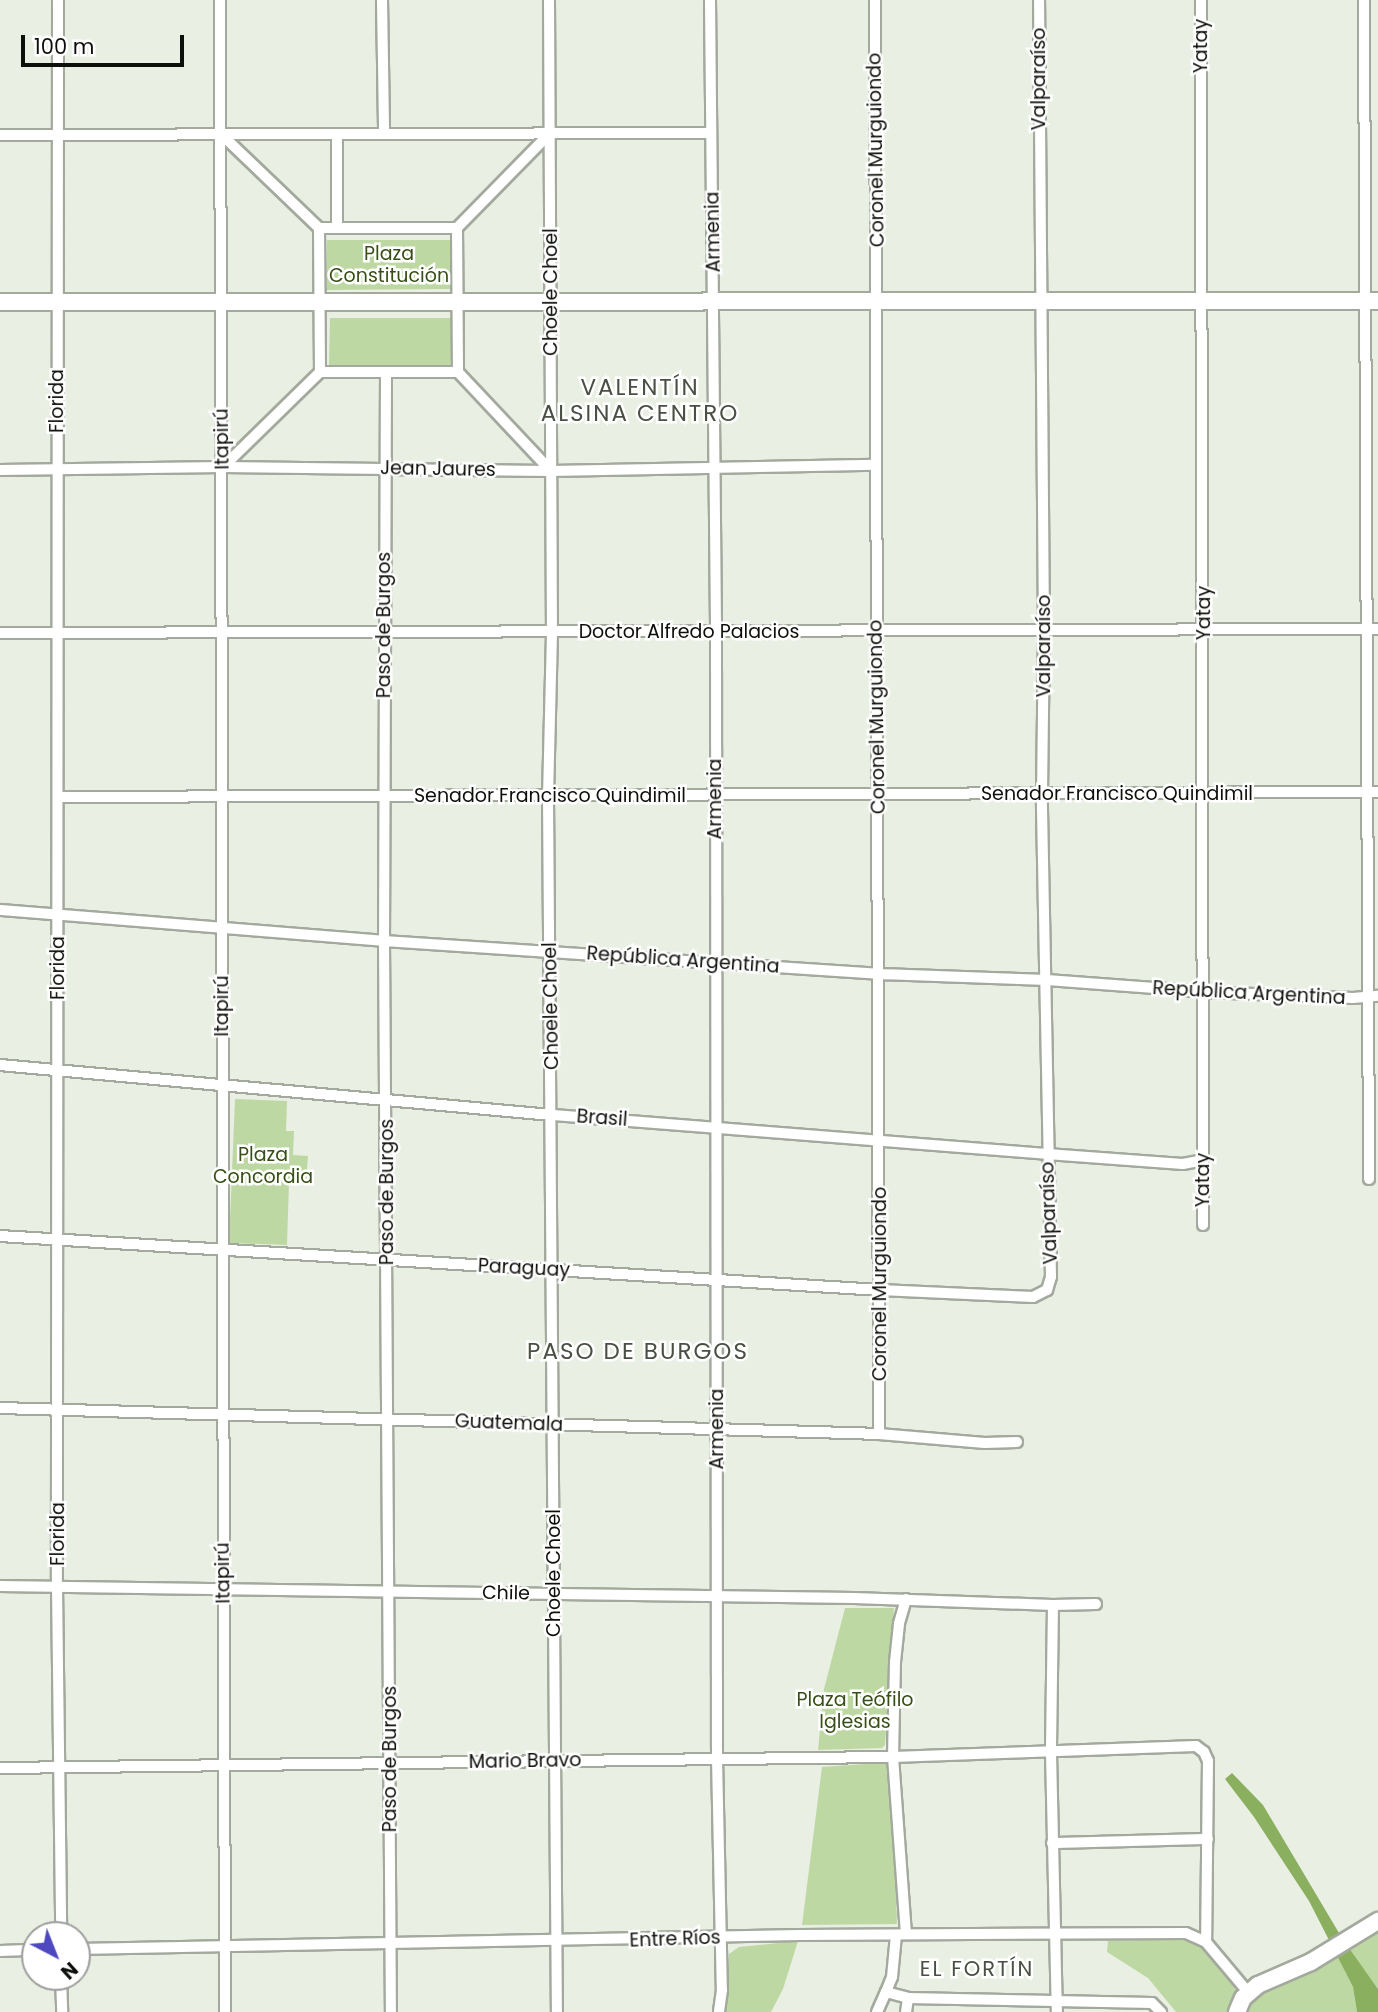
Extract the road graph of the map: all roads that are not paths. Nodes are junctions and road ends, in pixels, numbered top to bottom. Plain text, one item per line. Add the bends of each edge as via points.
1 (58, 0) edge
2 (220, 0) edge
3 (382, 0) edge
4 (549, 0) edge
5 (710, 0) edge
6 (874, 0) edge
7 (1039, 0) edge
8 (1201, 0) edge
9 (1364, 0) edge
10 (384, 133) junction
11 (550, 133) junction
12 (711, 133) junction
13 (58, 134) junction
14 (221, 134) junction
15 (337, 134) junction
16 (0, 135) edge
17 (337, 226) junction
18 (319, 228) junction
19 (457, 228) junction
20 (878, 301) junction
21 (1040, 301) junction
22 (1203, 301) junction
23 (1372, 301) edge
24 (0, 302) edge
25 (57, 302) junction
26 (220, 302) junction
27 (317, 302) junction
28 (458, 302) junction
29 (552, 302) junction
30 (714, 303) junction
31 (320, 372) junction
32 (386, 372) junction
33 (458, 372) junction
34 (876, 465) junction
35 (223, 467) junction
36 (713, 468) junction
37 (385, 469) junction
38 (0, 470) edge
39 (57, 470) junction
40 (551, 471) junction
41 (1372, 629) edge
42 (716, 630) junction
43 (876, 631) junction
44 (1044, 631) junction
45 (1204, 631) junction
46 (220, 632) junction
47 (384, 632) junction
48 (0, 633) edge
49 (58, 633) junction
50 (552, 633) junction
51 (1372, 792) edge
52 (1205, 794) junction
53 (1042, 795) junction
54 (548, 796) junction
55 (715, 796) junction
56 (879, 796) junction
57 (59, 797) junction
58 (385, 797) junction
59 (221, 798) junction
60 (0, 910) edge
61 (59, 914) junction
62 (222, 928) junction
63 (384, 941) junction
64 (550, 950) junction
65 (715, 962) junction
66 (878, 974) junction
67 (1047, 980) junction
68 (1205, 992) junction
69 (1373, 997) edge
70 (0, 1065) edge
71 (58, 1070) junction
72 (222, 1084) junction
73 (387, 1098) junction
74 (552, 1115) junction
75 (715, 1127) junction
76 (880, 1141) junction
77 (1047, 1154) junction
78 (1204, 1160) junction
79 (1369, 1179) dead end
80 (1203, 1225) dead end
81 (0, 1236) edge
82 (58, 1239) junction
83 (222, 1251) junction
84 (387, 1262) junction
85 (554, 1270) junction
86 (716, 1279) junction
87 (880, 1290) junction
88 (1047, 1290) joint
89 (0, 1408) edge
90 (58, 1409) junction
91 (222, 1414) junction
92 (389, 1420) junction
93 (555, 1424) junction
94 (716, 1430) junction
95 (879, 1434) junction
96 (1017, 1442) dead end
97 (0, 1586) edge
98 (57, 1586) junction
99 (223, 1588) junction
100 (390, 1590) junction
101 (554, 1594) junction
102 (718, 1598) junction
103 (905, 1599) junction
104 (1096, 1604) dead end
105 (1053, 1605) junction
106 (1051, 1753) junction
107 (893, 1757) junction
108 (718, 1758) junction
109 (555, 1761) junction
110 (390, 1764) junction
111 (59, 1766) junction
112 (226, 1766) junction
113 (0, 1768) edge
114 (1208, 1839) junction
115 (1052, 1843) junction
116 (61, 1921) edge
117 (1378, 1921) edge
118 (901, 1934) junction
119 (1053, 1934) junction
120 (719, 1937) junction
121 (557, 1942) junction
122 (1206, 1942) junction
123 (390, 1944) junction
124 (224, 1947) junction
125 (91, 1949) edge
126 (21, 1950) edge
127 (0, 1951) edge
128 (61, 1991) edge
129 (886, 1992) junction
130 (1248, 1992) junction
131 (908, 1998) junction
132 (1057, 2007) edge
133 (62, 2012) edge
134 (225, 2012) edge
135 (391, 2012) edge
136 (557, 2012) edge
137 (719, 2012) edge
138 (877, 2012) edge
139 (906, 2012) edge
140 (1161, 2012) edge
141 (1237, 2012) edge

1 - 13 street, Florida
2 - 14 street, Itapirú
3 - 10 street
4 - 11 street, Choele Choel
5 - 12 street, Armenia
6 - 20 street, Coronel Murguiondo
7 - 21 street, Valparaíso
8 - 22 street, Yatay
9 - 23 street
10 - 11 street
10 - 15 street
11 - 12 street
11 - 19 street
11 - 29 street, Choele Choel
12 - 30 street, Armenia
13 - 14 street
13 - 16 street
13 - 25 street, Florida
14 - 15 street
14 - 18 street
14 - 26 street, Itapirú
15 - 17 street
17 - 18 street
17 - 19 street
18 - 27 street
19 - 28 street
20 - 21 street
20 - 30 street
20 - 34 street, Coronel Murguiondo
21 - 22 street
21 - 44 street, Valparaíso
22 - 23 street
22 - 45 street, Yatay
23 - 41 street
24 - 25 street
25 - 26 street
25 - 39 street, Florida
26 - 27 street
26 - 35 street, Itapirú
27 - 28 street
27 - 31 street
28 - 29 street
28 - 33 street
29 - 30 street
29 - 40 street, Choele Choel
30 - 36 street, Armenia
31 - 32 street
31 - 35 street
32 - 33 street
32 - 37 street, Paso de Burgos
33 - 40 street
34 - 36 street, Jean Jaures
34 - 43 street, Coronel Murguiondo
35 - 37 street, Jean Jaures
35 - 39 street, Jean Jaures
35 - 46 street, Itapirú
36 - 40 street, Jean Jaures
36 - 42 street, Armenia
37 - 40 street, Jean Jaures
37 - 47 street, Paso de Burgos
38 - 39 street, Jean Jaures
39 - 49 street, Florida
40 - 50 street, Choele Choel
41 - 45 street, Doctor Alfredo Palacios
41 - 51 street
42 - 43 street, Doctor Alfredo Palacios
42 - 50 street, Doctor Alfredo Palacios
42 - 55 street, Armenia
43 - 44 street, Doctor Alfredo Palacios
43 - 56 street, Coronel Murguiondo
44 - 45 street, Doctor Alfredo Palacios
44 - 53 street, Valparaíso
45 - 52 street, Yatay
46 - 47 street, Doctor Alfredo Palacios
46 - 49 street, Doctor Alfredo Palacios
46 - 59 street, Itapirú
47 - 50 street, Doctor Alfredo Palacios
47 - 58 street, Paso de Burgos
48 - 49 street, Doctor Alfredo Palacios
49 - 57 street, Florida
50 - 54 street, Choele Choel
51 - 52 street, Senador Francisco Quindimil
51 - 69 street
52 - 53 street, Senador Francisco Quindimil
52 - 68 street, Yatay
53 - 56 street, Senador Francisco Quindimil
53 - 67 street, Valparaíso
54 - 55 street, Senador Francisco Quindimil
54 - 58 street, Senador Francisco Quindimil
54 - 64 street, Choele Choel
55 - 56 street, Senador Francisco Quindimil
55 - 65 street, Armenia
56 - 66 street, Coronel Murguiondo
57 - 59 street, Senador Francisco Quindimil
57 - 61 street, Florida
58 - 59 street, Senador Francisco Quindimil
58 - 63 street, Paso de Burgos
59 - 62 street, Itapirú
60 - 61 street, República Argentina
61 - 62 street, República Argentina
61 - 71 street, Florida
62 - 63 street, República Argentina
62 - 72 street, Itapirú
63 - 64 street, República Argentina
63 - 73 street, Paso de Burgos
64 - 65 street, República Argentina
64 - 74 street, Choele Choel
65 - 66 street, República Argentina
65 - 75 street, Armenia
66 - 67 street, República Argentina
66 - 76 street, Coronel Murguiondo
67 - 68 street, República Argentina
67 - 77 street, Valparaíso
68 - 69 street, República Argentina
68 - 78 street, Yatay
69 - 79 street
70 - 71 street, Brasil
71 - 72 street, Brasil
71 - 82 street, Florida
72 - 73 street, Brasil
72 - 83 street, Itapirú
73 - 74 street, Brasil
73 - 84 street, Paso de Burgos
74 - 75 street, Brasil
74 - 85 street, Choele Choel
75 - 76 street, Brasil
75 - 86 street, Armenia
76 - 77 street, Brasil
76 - 87 street, Coronel Murguiondo
77 - 78 street, Brasil via 1183,1164
77 - 88 street, Valparaíso via 1051,1277
78 - 80 street, Yatay
81 - 82 street, Paraguay
82 - 83 street, Paraguay
82 - 90 street, Florida
83 - 84 street, Paraguay
83 - 91 street, Itapirú
84 - 85 street, Paraguay
84 - 92 street, Paso de Burgos
85 - 86 street, Paraguay
85 - 93 street, Choele Choel
86 - 87 street, Paraguay
86 - 94 street, Armenia
87 - 88 street, Paraguay via 1033,1297
87 - 95 street, Coronel Murguiondo
89 - 90 street, Guatemala
90 - 91 street, Guatemala
90 - 98 street, Florida
91 - 92 street, Guatemala
91 - 99 street, Itapirú
92 - 93 street, Guatemala
92 - 100 street, Paso de Burgos
93 - 94 street, Guatemala
93 - 101 street, Choele Choel
94 - 95 street, Guatemala
94 - 102 street, Armenia
95 - 96 street, Guatemala
97 - 98 street, Chile
98 - 99 street, Chile
98 - 111 street, Florida
99 - 100 street, Chile
99 - 112 street, Itapirú
100 - 101 street, Chile
100 - 110 street, Paso de Burgos
101 - 102 street, Chile
101 - 109 street, Choele Choel
102 - 103 street, Chile
102 - 108 street, Armenia
103 - 105 street, Chile
103 - 107 street via 895,1662
104 - 105 street, Chile
105 - 106 street
106 - 107 street, Mario Bravo
106 - 114 street, Mario Bravo via 1196,1746 1208,1761
106 - 115 street
107 - 108 street, Mario Bravo
107 - 118 street
108 - 109 street, Mario Bravo
108 - 120 street, Armenia
109 - 110 street, Mario Bravo
109 - 121 street, Choele Choel
110 - 112 street, Mario Bravo
110 - 123 street, Paso de Burgos
111 - 112 street, Mario Bravo
111 - 113 street, Mario Bravo
111 - 116 street, Florida
112 - 124 street, Itapirú
114 - 115 street
114 - 122 street
115 - 119 street
117 - 130 street via 1320,1957
118 - 119 street, Entre Ríos
118 - 120 street, Entre Ríos
118 - 129 street
119 - 122 street, Entre Ríos via 1186,1933
119 - 132 street
120 - 121 street, Entre Ríos
120 - 137 street, Armenia
121 - 123 street, Entre Ríos
121 - 136 street, Choele Choel
122 - 130 street
123 - 124 street, Entre Ríos
123 - 135 street, Paso de Burgos
124 - 125 street, Entre Ríos
124 - 134 street, Itapirú
126 - 127 street
128 - 133 street
129 - 131 street
129 - 138 street
130 - 141 street
131 - 132 street
131 - 139 street
132 - 140 street via 1152,2003

